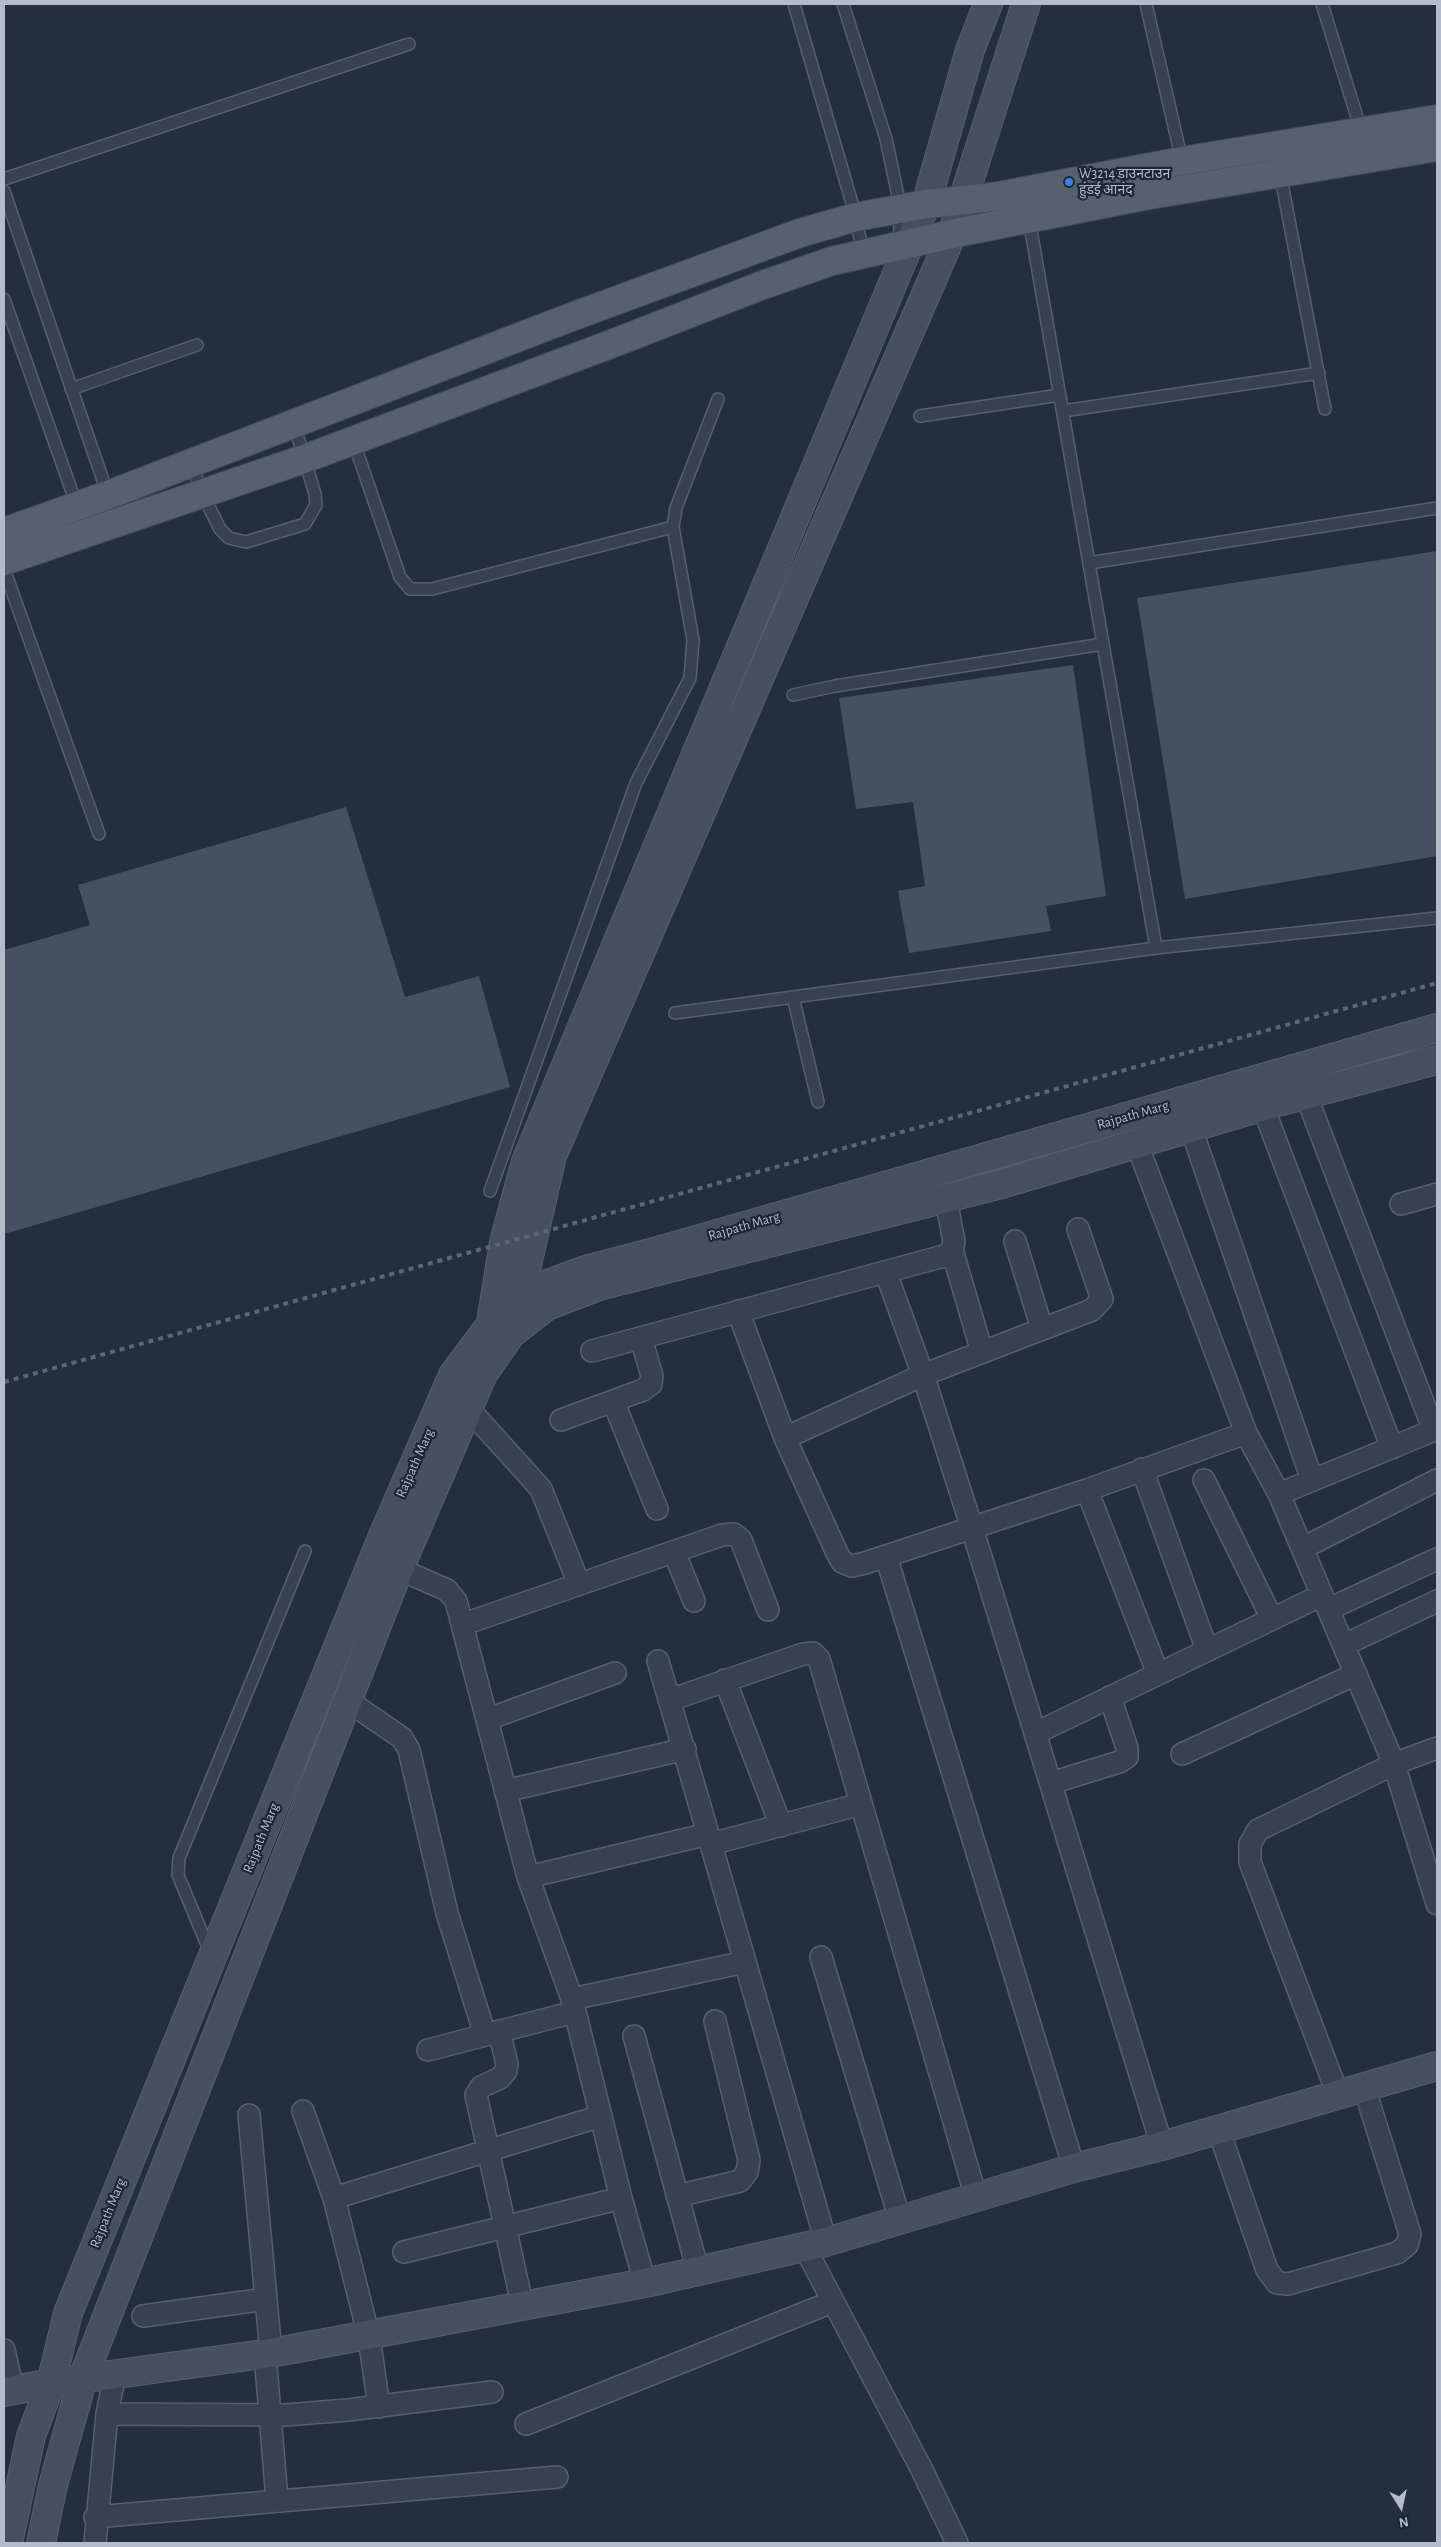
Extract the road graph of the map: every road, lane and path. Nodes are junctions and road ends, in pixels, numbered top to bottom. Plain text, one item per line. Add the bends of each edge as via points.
1 (794, 4) edge
2 (843, 4) edge
3 (988, 4) edge
4 (1026, 4) edge
5 (1146, 4) edge
6 (1322, 4) edge
7 (409, 44) dead end
8 (1437, 118) edge
9 (1361, 130) junction
10 (1437, 147) edge
11 (1182, 161) junction
12 (1280, 173) junction
13 (4, 179) edge
14 (4, 191) edge
15 (964, 201) junction
16 (914, 207) junction
17 (856, 218) junction
18 (1029, 219) junction
19 (952, 234) junction
20 (903, 244) junction
21 (862, 255) junction
22 (4, 299) edge
23 (197, 345) dead end
24 (1319, 374) junction
25 (72, 389) junction
26 (1060, 394) junction
27 (718, 399) dead end
28 (1325, 409) dead end
29 (1063, 411) junction
30 (920, 416) dead end
31 (294, 424) junction
32 (353, 440) junction
33 (304, 459) junction
34 (192, 463) junction
35 (202, 494) junction
36 (108, 495) junction
37 (77, 506) junction
38 (1437, 508) edge
39 (673, 527) junction
40 (4, 532) edge
41 (4, 561) edge
42 (1089, 563) junction
43 (4, 569) edge
44 (1103, 644) junction
45 (792, 695) dead end
46 (99, 834) dead end
47 (1437, 918) edge
48 (1156, 948) junction
49 (793, 997) junction
50 (675, 1013) dead end
51 (1437, 1028) edge
52 (1437, 1060) edge
53 (1306, 1095) junction
54 (818, 1102) dead end
55 (1263, 1107) junction
56 (1191, 1128) junction
57 (1137, 1144) junction
58 (490, 1191) dead end
59 (1437, 1194) edge
60 (946, 1199) junction
61 (1402, 1204) dead end
62 (1078, 1229) dead end
63 (1015, 1241) dead end
64 (952, 1250) junction
65 (886, 1273) junction
66 (519, 1297) junction
67 (738, 1311) junction
68 (501, 1329) junction
69 (1042, 1329) junction
70 (641, 1338) junction
71 (592, 1351) dead end
72 (982, 1352) junction
73 (922, 1375) junction
74 (613, 1400) junction
75 (468, 1408) junction
76 (561, 1420) dead end
77 (1436, 1430) edge
78 (1246, 1433) junction
79 (785, 1438) junction
80 (1392, 1448) junction
81 (1142, 1469) junction
82 (1204, 1480) dead end
83 (1312, 1480) junction
84 (1437, 1480) edge
85 (1087, 1490) junction
86 (1279, 1494) junction
87 (657, 1509) dead end
88 (972, 1528) junction
89 (1303, 1548) junction
90 (305, 1551) dead end
91 (674, 1552) junction
92 (886, 1556) junction
93 (1437, 1559) edge
94 (399, 1569) junction
95 (579, 1584) junction
96 (694, 1601) dead end
97 (1437, 1601) edge
98 (1325, 1602) junction
99 (768, 1610) dead end
100 (1272, 1619) junction
101 (464, 1624) junction
102 (1344, 1645) junction
103 (1207, 1650) junction
104 (658, 1661) dead end
105 (615, 1674) dead end
106 (1158, 1674) junction
107 (1356, 1674) junction
108 (725, 1680) junction
109 (1110, 1697) junction
110 (670, 1700) junction
111 (348, 1701) junction
112 (488, 1719) junction
113 (1036, 1733) junction
114 (1437, 1748) edge
115 (685, 1749) junction
116 (1182, 1754) dead end
117 (1394, 1764) junction
118 (1051, 1783) junction
119 (505, 1791) junction
120 (861, 1804) junction
121 (781, 1826) junction
122 (709, 1839) junction
123 (528, 1876) junction
124 (1437, 1904) edge
125 (821, 1956) dead end
126 (212, 1958) junction
127 (745, 1962) junction
128 (573, 2005) junction
129 (715, 2022) dead end
130 (492, 2033) junction
131 (634, 2036) dead end
132 (428, 2050) dead end
133 (1437, 2066) edge
134 (1351, 2091) junction
135 (303, 2111) dead end
136 (249, 2115) dead end
137 (601, 2116) junction
138 (1218, 2128) junction
139 (1162, 2146) junction
140 (487, 2152) junction
141 (1074, 2168) junction
142 (677, 2196) junction
143 (976, 2197) junction
144 (334, 2198) junction
145 (621, 2198) junction
146 (900, 2220) junction
147 (505, 2227) junction
148 (815, 2244) junction
149 (404, 2252) dead end
150 (698, 2271) junction
151 (645, 2283) junction
152 (266, 2299) junction
153 (832, 2302) junction
154 (523, 2308) junction
155 (143, 2316) dead end
156 (369, 2336) junction
157 (4, 2350) edge
158 (268, 2354) junction
159 (115, 2374) junction
160 (83, 2378) junction
161 (51, 2383) junction
162 (8, 2391) edge
163 (492, 2392) dead end
164 (379, 2407) junction
165 (106, 2414) junction
166 (270, 2415) junction
167 (526, 2424) dead end
168 (557, 2477) dead end
169 (277, 2500) junction
170 (95, 2517) junction
171 (8, 2543) edge
172 (41, 2543) edge
173 (94, 2543) edge
174 (957, 2543) edge

1 - 17 lane
2 - 16 lane via 886,139
3 - 16 main road, Rajpath Marg
4 - 15 main road
5 - 11 lane
6 - 9 lane
7 - 13 lane
8 - 9 main road
9 - 11 main road
10 - 12 main road
11 - 15 main road
12 - 18 main road
12 - 24 lane
14 - 25 lane
15 - 16 main road
15 - 19 main road
16 - 17 main road
16 - 20 main road, Rajpath Marg
17 - 21 lane
17 - 31 main road via 800,233
18 - 19 main road
18 - 26 lane
19 - 20 main road
19 - 66 main road via 552,1156
20 - 21 main road
20 - 68 main road, Rajpath Marg via 526,1161 504,1242
21 - 32 main road via 832,261 760,286
22 - 37 lane
23 - 25 lane
24 - 28 lane
24 - 29 lane
25 - 36 lane
26 - 29 lane
26 - 30 lane
27 - 39 lane via 676,508
29 - 42 lane
31 - 33 lane
31 - 34 main road
32 - 33 main road
32 - 39 lane via 400,577 410,590 432,589
33 - 35 main road
33 - 35 lane via 316,505 305,524 246,542 237,541 224,535
34 - 35 lane
34 - 36 main road
35 - 41 main road
36 - 37 main road
37 - 40 main road
38 - 42 lane
39 - 58 lane via 693,640 690,678 676,716 636,783
42 - 44 lane
43 - 46 lane
44 - 45 lane
44 - 48 lane
47 - 48 lane
48 - 49 lane
49 - 50 lane
49 - 54 lane
51 - 66 main road, Rajpath Marg via 585,1270
52 - 53 main road, Rajpath Marg
53 - 55 main road, Rajpath Marg
53 - 77 street
55 - 56 main road, Rajpath Marg
55 - 80 street
56 - 57 main road, Rajpath Marg
56 - 83 street
57 - 60 main road, Rajpath Marg
57 - 78 street
59 - 61 street
60 - 64 street via 954,1242
60 - 68 main road, Rajpath Marg via 599,1286 547,1306
62 - 69 street via 1102,1299 1092,1310
63 - 69 street
64 - 65 street via 944,1256
64 - 72 street
65 - 67 street
65 - 73 street
66 - 68 main road, Rajpath Marg
67 - 70 street
67 - 79 street
68 - 75 main road, Rajpath Marg
68 - 126 main road, Rajpath Marg via 453,1376 382,1538
69 - 72 street
70 - 71 street
70 - 74 street via 652,1376 651,1384
72 - 73 street
73 - 79 street
73 - 88 street
74 - 76 street
74 - 87 street
75 - 94 main road, Rajpath Marg
75 - 95 street via 541,1489
77 - 80 street
78 - 81 street
78 - 86 street
79 - 92 street via 842,1562 852,1566
80 - 83 street
81 - 85 street
81 - 103 street
82 - 100 street
83 - 86 street
84 - 89 street
85 - 88 street
85 - 106 street
86 - 89 street
88 - 92 street
88 - 113 street
89 - 98 street
90 - 126 lane via 179,1858 178,1875
91 - 95 street
91 - 96 street
91 - 99 street via 734,1534 741,1540
92 - 141 street
93 - 98 street
94 - 101 street via 447,1590 456,1601
94 - 111 main road, Rajpath Marg
95 - 101 street
97 - 102 street
98 - 100 street
98 - 102 street
100 - 103 street
101 - 112 street
102 - 107 street
103 - 106 street
104 - 110 street
105 - 112 street
106 - 109 street
107 - 116 street
107 - 117 street
108 - 110 street
108 - 120 street via 813,1653 823,1671
108 - 121 street
109 - 113 street
109 - 118 street via 1127,1757
110 - 115 street
111 - 130 street via 402,1738 409,1750 447,1913
111 - 160 main road, Rajpath Marg
112 - 119 street
113 - 118 street
114 - 117 street
115 - 119 street
115 - 122 street
117 - 124 street
117 - 134 street via 1258,1830 1250,1844 1250,1862
118 - 139 street
119 - 123 street
120 - 121 street
120 - 143 street
121 - 122 street
122 - 123 street
122 - 127 street
123 - 128 street
125 - 146 street
126 - 161 main road, Rajpath Marg via 68,2313
127 - 128 street
127 - 148 street
128 - 130 street
128 - 137 street
129 - 142 street via 749,2160 747,2172 740,2181
130 - 132 street
130 - 140 street via 507,2064 500,2078 481,2087 476,2094
131 - 142 street
133 - 134 main road
134 - 138 main road
134 - 138 street via 1410,2234 1407,2245 1397,2253 1288,2284 1277,2283 1267,2270
135 - 144 street
136 - 152 street
137 - 140 street
137 - 145 street
138 - 139 main road
139 - 141 main road
140 - 144 street
140 - 147 street
141 - 143 main road
142 - 150 street
143 - 146 main road
144 - 156 street
145 - 147 street
145 - 151 street
146 - 148 main road
147 - 149 street
147 - 154 street
148 - 150 main road
148 - 153 street
150 - 151 main road
151 - 154 main road
152 - 155 street
152 - 158 street
153 - 167 street
153 - 174 street via 922,2470
154 - 156 main road
156 - 158 main road
156 - 164 street
157 - 162 street
158 - 159 main road
158 - 166 street
159 - 160 main road
159 - 165 street
160 - 161 main road
160 - 172 main road, Rajpath Marg via 53,2485
161 - 162 main road
161 - 171 main road, Rajpath Marg via 31,2436
163 - 164 street
164 - 166 street
165 - 166 street
165 - 170 street
166 - 169 street
168 - 169 street
169 - 170 street
170 - 173 street

